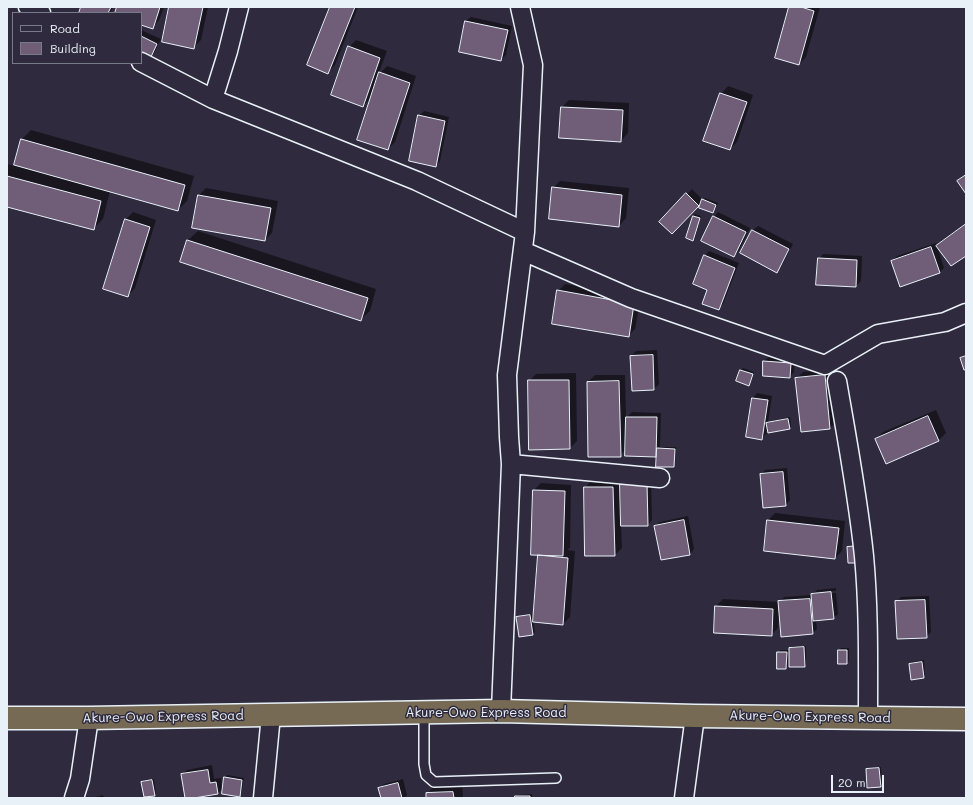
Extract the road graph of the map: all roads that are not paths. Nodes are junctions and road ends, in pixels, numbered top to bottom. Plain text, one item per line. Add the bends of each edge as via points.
1 (239, 7) edge
2 (520, 7) edge
3 (142, 63) edge
4 (213, 99) junction
5 (525, 232) junction
6 (523, 251) junction
7 (966, 313) edge
8 (837, 381) dead end
9 (511, 464) junction
10 (660, 478) dead end
11 (501, 711) junction
12 (424, 712) junction
13 (271, 715) junction
14 (695, 716) junction
15 (7, 718) edge
16 (89, 718) junction
17 (868, 718) junction
18 (966, 719) edge
19 (556, 778) dead end
20 (74, 798) edge
21 (263, 798) edge
22 (684, 798) edge

1 - 4 street
2 - 5 street via 533,65
3 - 4 street
4 - 5 street via 417,181
5 - 6 street
6 - 7 street via 631,298 825,365 878,334 945,322
6 - 9 street via 507,375
8 - 17 street via 864,557
9 - 10 street
9 - 11 street
11 - 12 highway, Akure-Owo Express Road
11 - 14 highway, Akure-Owo Express Road
12 - 13 highway, Akure-Owo Express Road
12 - 19 lane via 424,764 426,775 434,782
13 - 16 highway, Akure-Owo Express Road
13 - 21 street
14 - 17 highway, Akure-Owo Express Road
14 - 22 street
15 - 16 highway, Akure-Owo Express Road
16 - 20 street via 80,779
17 - 18 highway, Akure-Owo Express Road

